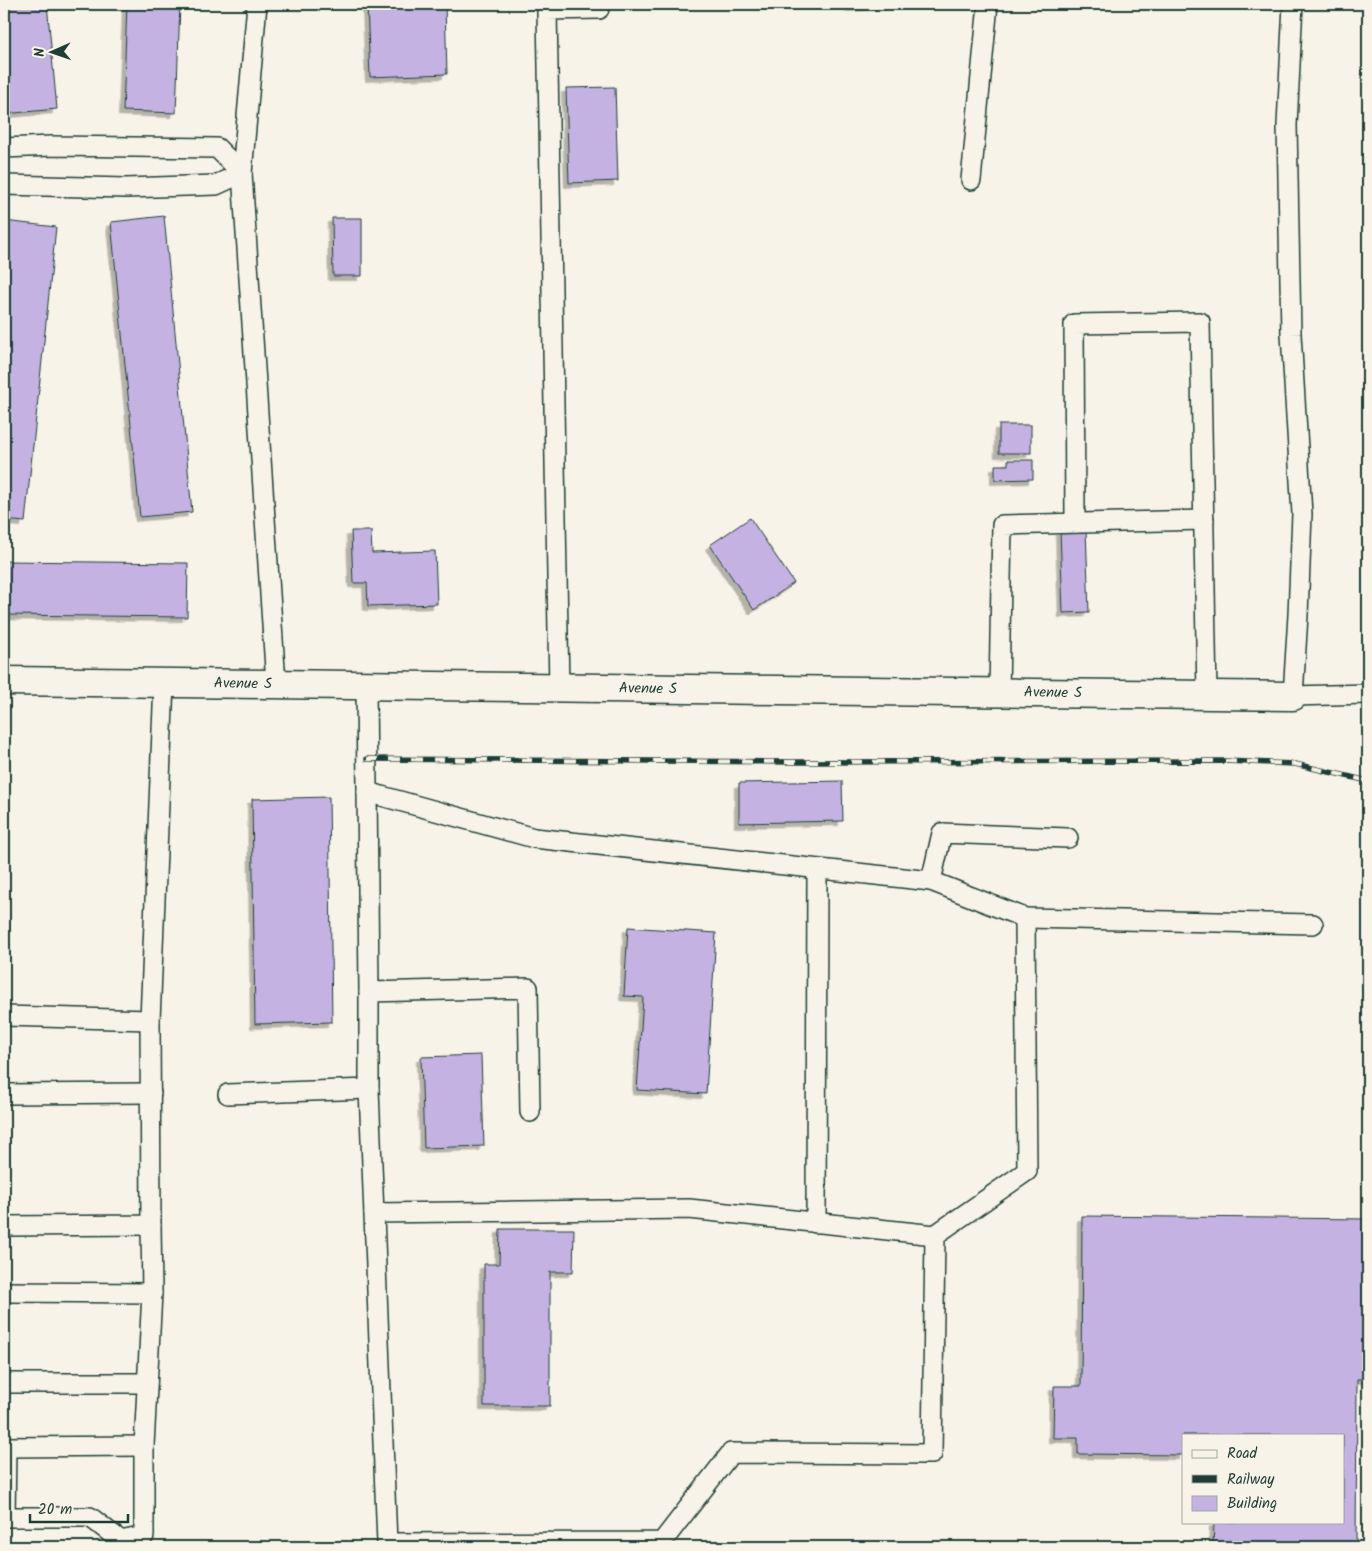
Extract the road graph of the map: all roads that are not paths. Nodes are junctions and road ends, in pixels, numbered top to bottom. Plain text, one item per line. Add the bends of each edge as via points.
1 (257, 4) edge
2 (598, 4) edge
3 (988, 4) edge
4 (1293, 4) edge
5 (4, 148) edge
6 (242, 173) junction
7 (971, 180) dead end
8 (4, 185) edge
9 (1204, 520) junction
10 (1075, 523) junction
11 (4, 681) edge
12 (164, 683) junction
13 (276, 684) junction
14 (366, 686) junction
15 (559, 688) junction
16 (998, 692) junction
17 (1368, 694) edge
18 (1207, 695) junction
19 (1293, 696) junction
20 (367, 792) junction
21 (1068, 838) dead end
22 (817, 869) junction
23 (931, 881) junction
24 (1025, 918) junction
25 (1313, 924) dead end
26 (369, 992) junction
27 (4, 1016) edge
28 (150, 1020) junction
29 (369, 1089) junction
30 (151, 1093) junction
31 (4, 1094) edge
32 (228, 1094) dead end
33 (530, 1112) dead end
34 (374, 1212) junction
35 (816, 1223) junction
36 (151, 1225) junction
37 (4, 1226) edge
38 (935, 1235) junction
39 (4, 1292) edge
40 (152, 1293) junction
41 (4, 1383) edge
42 (147, 1383) junction
43 (144, 1446) junction
44 (5, 1447) edge
45 (5, 1517) edge

1 - 6 lane
2 - 15 lane via 599,10 547,10
3 - 7 lane
4 - 19 lane via 1287,125 1291,334 1302,514
5 - 6 lane via 217,148
6 - 8 lane via 216,185 126,188
6 - 13 lane
9 - 10 lane
9 - 10 lane via 1200,322 1074,324
9 - 18 lane
10 - 16 lane via 1002,525
11 - 12 street, Avenue S
12 - 13 street, Avenue S
12 - 28 lane
13 - 14 street, Avenue S
14 - 15 street, Avenue S
14 - 20 lane
15 - 16 street, Avenue S
16 - 18 street, Avenue S
17 - 19 lane
18 - 19 street, Avenue S
20 - 22 lane via 534,838
20 - 26 lane
21 - 23 lane via 942,833
22 - 23 lane
22 - 35 lane
23 - 24 lane
24 - 25 lane
24 - 38 lane via 1027,1171
26 - 29 lane
26 - 33 lane via 528,988
27 - 28 lane
28 - 30 lane
29 - 32 lane
29 - 34 lane
30 - 31 lane
30 - 36 lane
34 - 35 lane via 689,1209
34 - 38 lane via 387,1543 662,1542 731,1453 932,1454
35 - 38 lane
36 - 37 lane
36 - 40 lane
39 - 40 lane
40 - 42 lane
41 - 42 lane
42 - 43 lane
43 - 44 lane
43 - 45 lane via 144,1536 121,1542 90,1517
44 - 45 lane

